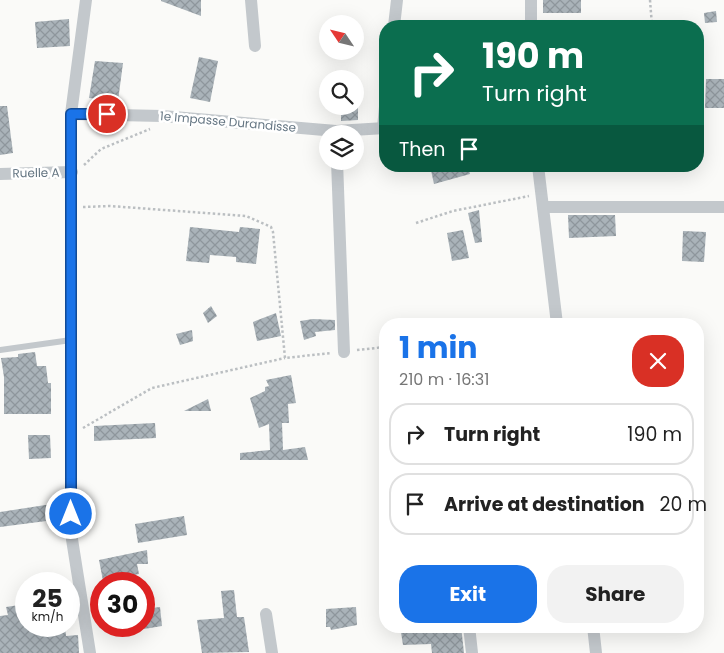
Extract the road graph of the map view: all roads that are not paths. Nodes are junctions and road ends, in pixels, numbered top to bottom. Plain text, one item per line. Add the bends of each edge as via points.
1 (86, 0) edge
2 (251, 0) edge
3 (397, 0) edge
4 (531, 0) edge
5 (395, 20) edge
6 (531, 20) edge
7 (255, 46) dead end
8 (71, 114) junction
9 (379, 128) edge
10 (319, 130) edge
11 (364, 130) edge
12 (337, 170) edge
13 (72, 172) junction
14 (539, 172) edge
15 (0, 174) edge
16 (543, 207) junction
17 (724, 207) edge
18 (557, 318) edge
19 (72, 340) junction
20 (0, 350) edge
21 (344, 352) road end
22 (266, 614) dead end
23 (470, 633) edge
24 (594, 633) edge
25 (90, 653) edge
26 (272, 653) edge
27 (472, 653) edge
28 (596, 653) edge

1 - 8 street
2 - 7 street
3 - 5 street
4 - 6 street
8 - 10 street, 1e Impasse Durandisse via 162,116
8 - 13 street
9 - 11 street, 1e Impasse Durandisse
12 - 21 street
13 - 15 street, Ruelle A
13 - 19 street
14 - 16 street
16 - 17 street
16 - 18 street
19 - 20 lane
19 - 25 street via 71,533
22 - 26 street
23 - 27 street
24 - 28 street

